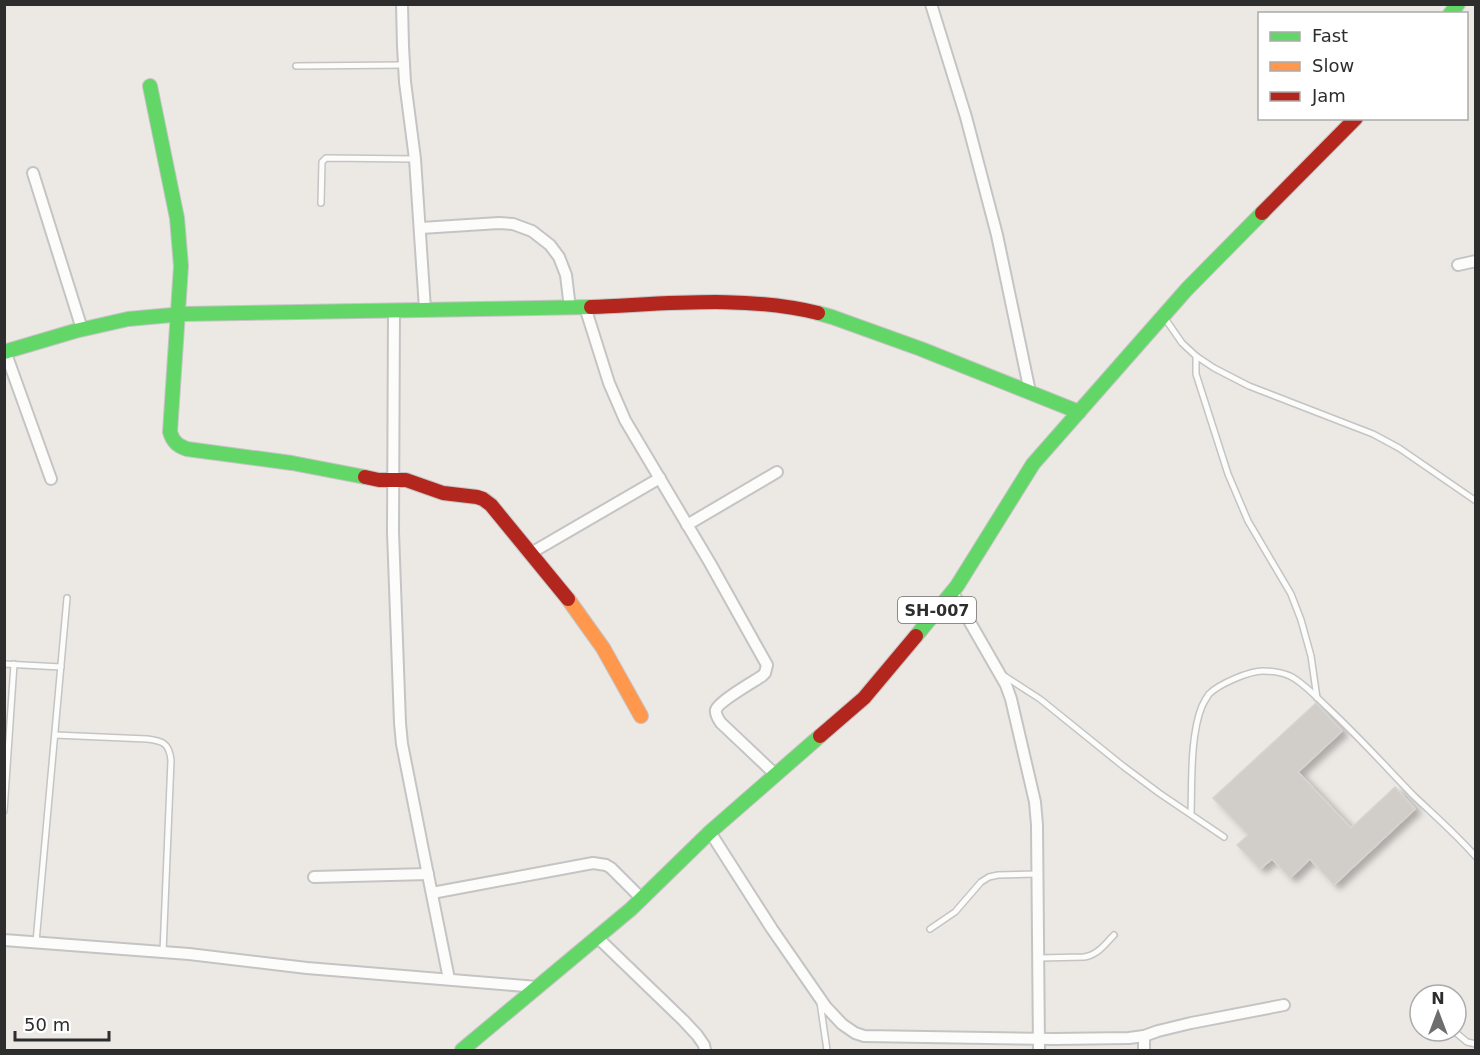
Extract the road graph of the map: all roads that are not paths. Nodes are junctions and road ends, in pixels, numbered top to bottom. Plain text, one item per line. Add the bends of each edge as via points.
1 (402, 4) edge
2 (931, 4) edge
3 (404, 65) junction
4 (296, 66) dead end
5 (150, 86) dead end
6 (1354, 120) edge
7 (415, 159) junction
8 (33, 173) dead end
9 (321, 203) dead end
10 (421, 228) junction
11 (1476, 261) edge
12 (1458, 265) dead end
13 (585, 307) junction
14 (570, 308) junction
15 (426, 309) junction
16 (394, 310) junction
17 (178, 315) junction
18 (1164, 316) junction
19 (82, 329) junction
20 (5, 352) edge
21 (1196, 356) junction
22 (1030, 392) junction
23 (1079, 412) junction
24 (777, 472) dead end
25 (660, 478) junction
26 (51, 479) dead end
27 (392, 480) junction
28 (1476, 501) edge
29 (687, 525) junction
30 (531, 553) junction
31 (952, 591) junction
32 (67, 598) dead end
33 (4, 664) edge
34 (14, 664) junction
35 (61, 667) junction
36 (999, 673) junction
37 (1317, 698) junction
38 (641, 716) dead end
39 (55, 735) junction
40 (776, 775) junction
41 (4, 811) edge
42 (1191, 814) junction
43 (710, 832) junction
44 (1224, 837) dead end
45 (1476, 857) edge
46 (428, 873) junction
47 (1038, 874) junction
48 (314, 877) dead end
49 (432, 893) junction
50 (642, 899) junction
51 (930, 929) dead end
52 (1114, 935) dead end
53 (597, 937) junction
54 (4, 940) edge
55 (36, 942) junction
56 (163, 952) junction
57 (1039, 958) junction
58 (449, 980) junction
59 (537, 987) junction
60 (819, 996) junction
61 (1284, 1005) dead end
62 (1144, 1036) junction
63 (1039, 1045) edge
64 (462, 1050) edge
65 (705, 1050) edge
66 (828, 1050) edge
67 (1144, 1050) edge

1 - 3 street
2 - 22 street via 997,235
3 - 4 lane
3 - 7 street
5 - 17 street via 177,218 181,266
6 - 18 street, SH-007
7 - 9 lane via 326,158 322,162
7 - 10 street
8 - 19 street
10 - 14 street via 499,223 532,231 559,257 566,275
10 - 15 street
11 - 12 street
13 - 14 street
13 - 22 street via 722,302 793,307 832,317
13 - 25 street via 625,420
14 - 15 street
15 - 16 street
16 - 17 street
16 - 27 street
17 - 19 street via 128,319
17 - 27 street via 171,432 178,446
18 - 21 lane
18 - 23 street, SH-007
19 - 20 street
20 - 26 street
21 - 28 lane via 1249,386 1373,434
21 - 37 lane via 1196,374 1228,474 1248,521 1291,594 1301,620
22 - 23 street
23 - 31 street, SH-007 via 1032,464
24 - 29 street
25 - 29 street
25 - 30 street
27 - 30 street via 483,499
27 - 46 street via 400,723
29 - 40 street via 767,665 762,676 719,705 718,718
30 - 38 street via 603,648
31 - 36 street
31 - 40 street, SH-007 via 864,698
32 - 35 lane
33 - 34 lane
34 - 35 lane
34 - 41 lane
35 - 39 lane
36 - 42 lane via 1040,699
36 - 47 street via 1011,699 1035,802
37 - 42 lane via 1291,677 1263,671 1251,672 1209,694 1194,744
37 - 45 lane
39 - 55 lane
39 - 56 lane via 147,739 166,744 170,751
40 - 43 street, SH-007
42 - 44 lane
43 - 50 street, SH-007
43 - 60 street
46 - 48 street
46 - 49 street
47 - 51 lane via 989,877 955,912
47 - 57 street
49 - 50 street via 600,863 611,868
49 - 58 street
50 - 53 street, SH-007
52 - 57 lane via 1090,956
53 - 59 street, SH-007
53 - 65 street via 683,1020
54 - 55 street
55 - 56 street
56 - 58 street
57 - 63 street
58 - 59 street
59 - 64 street, SH-007
60 - 63 street via 842,1024 864,1036
60 - 66 lane
61 - 62 street
62 - 63 street
62 - 67 street

